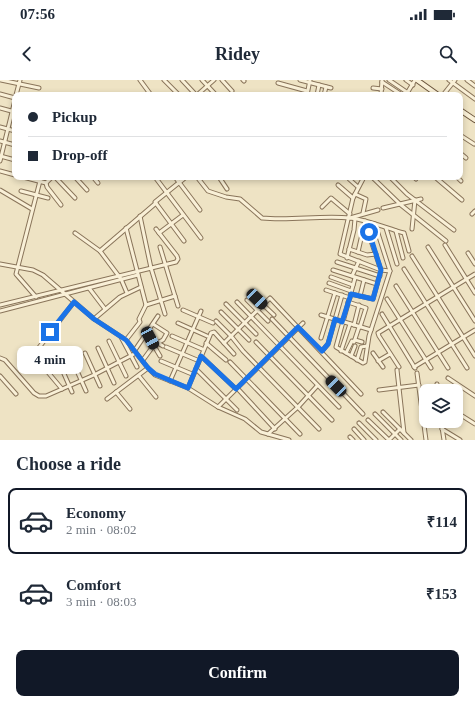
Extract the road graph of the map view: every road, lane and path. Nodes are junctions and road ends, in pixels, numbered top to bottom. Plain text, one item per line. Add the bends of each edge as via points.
1 (1, 80) edge
2 (20, 80) edge
3 (141, 80) edge
4 (164, 80) edge
5 (182, 80) edge
6 (202, 80) edge
7 (214, 80) edge
8 (222, 80) edge
9 (300, 80) edge
10 (389, 80) edge
11 (406, 80) edge
12 (416, 80) edge
13 (449, 80) edge
14 (467, 80) edge
15 (310, 81) edge
16 (382, 81) edge
17 (454, 81) edge
18 (19, 84) junction
19 (278, 84) dead end
20 (319, 85) junction
21 (412, 85) junction
22 (208, 86) junction
23 (475, 86) edge
24 (326, 87) junction
25 (39, 88) dead end
26 (331, 88) dead end
27 (373, 88) dead end
28 (382, 89) junction
29 (232, 91) dead end
30 (17, 92) edge
31 (149, 92) edge
32 (176, 92) edge
33 (194, 92) edge
34 (201, 92) edge
35 (213, 92) edge
36 (304, 92) edge
37 (307, 92) edge
38 (318, 92) edge
39 (325, 92) edge
40 (382, 92) edge
41 (398, 92) edge
42 (404, 92) edge
43 (408, 92) edge
44 (434, 92) edge
45 (445, 92) edge
46 (0, 94) edge
47 (12, 98) edge
48 (475, 99) edge
49 (0, 108) edge
50 (12, 111) edge
51 (463, 112) edge
52 (12, 115) edge
53 (10, 119) joint
54 (475, 120) edge
55 (0, 127) edge
56 (8, 129) junction
57 (12, 130) edge
58 (463, 137) edge
59 (0, 141) edge
60 (4, 142) junction
61 (12, 144) edge
62 (474, 144) dead end
63 (1, 156) edge
64 (463, 156) edge
65 (466, 158) dead end
66 (12, 159) edge
67 (0, 161) edge
68 (0, 171) edge
69 (12, 174) edge
70 (36, 180) edge
71 (50, 180) edge
72 (57, 180) edge
73 (78, 180) edge
74 (96, 180) edge
75 (157, 180) edge
76 (182, 180) edge
77 (199, 180) edge
78 (221, 180) edge
79 (350, 180) edge
80 (362, 180) edge
81 (375, 180) edge
82 (439, 180) edge
83 (40, 181) junction
84 (394, 181) edge
85 (179, 182) junction
86 (46, 183) junction
87 (98, 183) dead end
88 (338, 185) dead end
89 (358, 187) junction
90 (228, 189) dead end
91 (0, 190) edge
92 (87, 190) dead end
93 (21, 191) dead end
94 (166, 193) junction
95 (355, 194) junction
96 (37, 195) junction
97 (48, 198) dead end
98 (75, 198) dead end
99 (353, 198) junction
100 (421, 198) dead end
101 (415, 200) junction
102 (462, 200) dead end
103 (156, 203) junction
104 (400, 204) junction
105 (61, 205) dead end
106 (322, 207) dead end
107 (383, 208) dead end
108 (32, 209) junction
109 (200, 210) dead end
110 (378, 210) dead end
111 (475, 211) edge
112 (363, 213) junction
113 (472, 214) dead end
114 (413, 215) junction
115 (140, 216) junction
116 (183, 216) junction
117 (349, 216) junction
118 (355, 219) junction
119 (365, 221) junction
120 (373, 223) junction
121 (171, 224) junction
122 (126, 228) junction
123 (156, 228) dead end
124 (386, 228) junction
125 (412, 229) dead end
126 (454, 230) dead end
127 (396, 231) junction
128 (75, 233) dead end
129 (159, 233) junction
130 (201, 238) dead end
131 (184, 241) dead end
132 (160, 247) dead end
133 (428, 247) dead end
134 (349, 249) junction
135 (100, 251) junction
136 (409, 251) dead end
137 (358, 252) junction
138 (468, 253) dead end
139 (376, 254) junction
140 (412, 256) dead end
141 (347, 258) junction
142 (403, 258) dead end
143 (358, 261) junction
144 (337, 262) dead end
145 (0, 264) edge
146 (166, 264) junction
147 (397, 264) dead end
148 (475, 264) edge
149 (18, 267) junction
150 (151, 268) junction
151 (355, 269) junction
152 (404, 269) dead end
153 (333, 270) dead end
154 (381, 270) junction
155 (390, 271) junction
156 (138, 273) junction
157 (475, 274) edge
158 (118, 276) junction
159 (380, 276) junction
160 (331, 277) dead end
161 (354, 277) junction
162 (121, 279) junction
163 (466, 279) junction
164 (364, 280) junction
165 (329, 283) dead end
166 (377, 284) junction
167 (353, 285) junction
168 (396, 286) dead end
169 (141, 287) junction
170 (453, 287) junction
171 (89, 288) junction
172 (60, 290) junction
173 (326, 290) dead end
174 (127, 293) junction
175 (335, 293) junction
176 (475, 293) edge
177 (65, 294) junction
178 (351, 294) junction
179 (342, 295) junction
180 (35, 296) junction
181 (175, 296) junction
182 (360, 296) junction
183 (438, 296) junction
184 (161, 299) junction
185 (257, 299) dead end
186 (387, 299) dead end
187 (247, 300) dead end
188 (39, 301) junction
189 (74, 302) junction
190 (237, 302) dead end
191 (348, 302) junction
192 (426, 303) junction
193 (226, 304) dead end
194 (263, 304) junction
195 (0, 305) edge
196 (146, 305) junction
197 (359, 305) junction
198 (178, 306) dead end
199 (105, 309) junction
200 (183, 310) dead end
201 (258, 310) junction
202 (0, 311) edge
203 (201, 311) dead end
204 (221, 312) dead end
205 (412, 312) junction
206 (165, 314) dead end
207 (382, 314) dead end
208 (274, 315) dead end
209 (321, 315) dead end
210 (158, 316) dead end
211 (328, 316) junction
212 (198, 317) junction
213 (251, 317) junction
214 (94, 319) junction
215 (272, 319) dead end
216 (335, 319) junction
217 (399, 319) junction
218 (268, 320) dead end
219 (475, 321) edge
220 (178, 322) dead end
221 (304, 322) dead end
222 (342, 322) junction
223 (245, 323) junction
224 (153, 324) junction
225 (352, 325) junction
226 (389, 326) junction
227 (298, 327) junction
228 (360, 327) junction
229 (193, 329) junction
230 (238, 329) junction
231 (371, 330) junction
232 (475, 330) edge
233 (147, 334) junction
234 (256, 334) dead end
235 (172, 336) dead end
236 (207, 336) dead end
237 (231, 336) junction
238 (121, 337) junction
239 (289, 337) junction
240 (463, 337) junction
241 (150, 338) junction
242 (321, 338) dead end
243 (126, 340) junction
244 (249, 340) dead end
245 (110, 341) dead end
246 (187, 342) junction
247 (256, 342) dead end
248 (354, 342) junction
249 (362, 342) dead end
250 (157, 343) junction
251 (206, 343) junction
252 (224, 343) junction
253 (452, 344) junction
254 (154, 345) junction
255 (279, 346) junction
256 (367, 346) junction
257 (98, 348) dead end
258 (202, 349) dead end
259 (341, 350) junction
260 (322, 351) junction
261 (136, 352) junction
262 (438, 352) junction
263 (85, 353) dead end
264 (346, 353) junction
265 (373, 353) dead end
266 (182, 354) junction
267 (234, 354) dead end
268 (390, 354) junction
269 (131, 356) junction
270 (160, 356) dead end
271 (201, 356) junction
272 (269, 356) junction
273 (351, 356) junction
274 (475, 356) edge
275 (0, 358) edge
276 (426, 359) junction
277 (143, 360) junction
278 (198, 360) dead end
279 (226, 360) dead end
280 (357, 360) junction
281 (161, 361) dead end
282 (378, 361) junction
283 (73, 362) dead end
284 (119, 362) junction
285 (230, 362) dead end
286 (259, 366) junction
287 (61, 367) dead end
288 (137, 367) dead end
289 (107, 368) junction
290 (148, 368) junction
291 (176, 368) junction
292 (196, 368) junction
293 (383, 368) dead end
294 (431, 368) dead end
295 (448, 368) dead end
296 (467, 368) dead end
297 (417, 373) dead end
298 (192, 374) dead end
299 (94, 375) junction
300 (0, 376) edge
301 (126, 376) dead end
302 (139, 376) junction
303 (448, 378) dead end
304 (247, 379) junction
305 (82, 380) junction
306 (170, 382) junction
307 (114, 383) dead end
308 (419, 384) joint
309 (70, 386) junction
310 (100, 386) dead end
311 (317, 386) junction
312 (188, 388) junction
313 (237, 388) junction
314 (399, 388) junction
315 (62, 389) junction
316 (379, 390) dead end
317 (86, 391) dead end
318 (72, 392) dead end
319 (116, 392) junction
320 (16, 394) dead end
321 (361, 394) dead end
322 (308, 396) junction
323 (475, 396) edge
324 (156, 397) dead end
325 (226, 398) junction
326 (107, 399) dead end
327 (218, 407) junction
328 (298, 407) junction
329 (339, 407) dead end
330 (130, 410) dead end
331 (237, 410) dead end
332 (384, 412) dead end
333 (363, 414) dead end
334 (374, 414) dead end
335 (463, 416) edge
336 (285, 418) junction
337 (332, 420) dead end
338 (368, 420) dead end
339 (359, 423) dead end
340 (475, 424) edge
341 (424, 428) edge
342 (275, 429) junction
343 (319, 429) dead end
344 (400, 429) junction
345 (442, 429) joint
346 (354, 430) dead end
347 (404, 433) junction
348 (268, 434) junction
349 (300, 434) dead end
350 (395, 434) junction
351 (290, 440) edge
352 (364, 440) edge
353 (376, 440) edge
354 (389, 440) edge
355 (401, 440) edge
356 (411, 440) edge
357 (426, 440) edge
358 (444, 440) edge
359 (460, 440) edge

1 - 18 street
2 - 18 street
3 - 31 street
4 - 32 street
5 - 33 street
6 - 22 street
7 - 22 street
8 - 29 street
9 - 15 street
10 - 42 street
11 - 21 street
12 - 21 street
12 - 44 main road
13 - 17 street
14 - 23 street
15 - 20 street
15 - 37 street
16 - 28 street
16 - 41 street
17 - 45 street
17 - 48 street
18 - 25 street
18 - 30 street
19 - 36 street
20 - 24 street
20 - 38 street
21 - 43 street
22 - 34 street
22 - 35 street
24 - 26 street
24 - 39 street
27 - 28 street
28 - 40 street
46 - 47 street
49 - 50 street
51 - 54 main road
52 - 53 street
53 - 56 street
55 - 56 street
56 - 57 street
56 - 60 street
58 - 62 street
59 - 60 street
60 - 61 street
60 - 63 street
63 - 66 street
63 - 67 street
64 - 65 street
68 - 69 street
70 - 83 street
71 - 86 street
72 - 98 street
73 - 92 street
74 - 87 street
75 - 94 street
76 - 85 street
77 - 117 street via 208,191 240,199 262,218
78 - 90 street
79 - 89 street
80 - 89 street
81 - 104 street
82 - 102 street
83 - 86 street
83 - 96 street
84 - 101 street
85 - 94 street
85 - 109 street
86 - 105 street
88 - 99 street
89 - 95 street
91 - 108 street
93 - 96 street
94 - 103 street via 156,200
94 - 116 street
95 - 99 street
95 - 112 street via 366,199
96 - 97 street
96 - 108 street
99 - 117 street
100 - 101 street
101 - 104 street
101 - 114 street
101 - 126 street
103 - 115 street
103 - 121 street
104 - 107 street
104 - 114 street
106 - 117 street via 332,198
108 - 149 street
110 - 112 street
111 - 113 street
112 - 117 street
114 - 125 street
114 - 163 street via 445,243
115 - 122 street
115 - 150 street
116 - 121 street
116 - 130 street
117 - 118 street
117 - 141 street via 339,254
118 - 119 street
118 - 134 street
119 - 120 street
119 - 137 street
120 - 124 street
120 - 139 street via 369,235
120 - 155 street
121 - 129 street
121 - 131 street
122 - 135 street
122 - 156 street
123 - 129 street
124 - 127 street
124 - 147 street
127 - 136 street via 405,234
127 - 142 street
128 - 135 street
129 - 146 street via 178,257 176,262
132 - 146 street
133 - 170 street
134 - 137 street
134 - 141 street
135 - 158 street
137 - 139 street
138 - 148 street
139 - 154 street
140 - 183 street
141 - 143 street
143 - 151 street
143 - 154 street
144 - 151 street
145 - 149 street
146 - 150 street
146 - 181 street
149 - 172 street via 37,272
149 - 180 street via 16,274
150 - 156 street
150 - 184 street
151 - 159 street
151 - 161 street
152 - 192 street
153 - 161 street
154 - 155 street
154 - 159 street
155 - 231 street
156 - 158 street
156 - 162 street
156 - 169 street
157 - 163 street
158 - 162 street
158 - 172 street
159 - 166 street
160 - 167 street
161 - 164 street
161 - 167 street
162 - 171 street
162 - 174 street
163 - 170 street
163 - 176 street
164 - 166 street
164 - 182 street
165 - 178 street
166 - 182 street via 373,299
167 - 178 street
168 - 205 street
169 - 174 street
169 - 196 street
170 - 183 street
170 - 219 street
171 - 177 street
171 - 199 street
172 - 177 street
172 - 180 street
173 - 175 street
174 - 199 street
175 - 179 street
175 - 211 street
177 - 188 street
177 - 189 street
178 - 179 street
178 - 182 street
178 - 191 street
179 - 216 street
180 - 188 street
180 - 195 street
181 - 184 street
181 - 198 street
183 - 192 street
183 - 240 street
184 - 196 street
184 - 206 street
185 - 194 street
186 - 217 street
187 - 201 street
188 - 202 street
189 - 214 street
189 - 315 street via 34,354
190 - 213 street
191 - 197 street
191 - 222 street
192 - 205 street
192 - 253 street
193 - 223 street
194 - 201 street
194 - 208 street
194 - 227 street via 270,298
196 - 243 street via 140,322
197 - 225 street
197 - 228 street via 366,308
199 - 214 street
200 - 212 street
201 - 213 street
201 - 218 street
203 - 212 street
204 - 230 street
205 - 217 street
205 - 262 street
207 - 226 street
209 - 211 street
210 - 224 street
211 - 216 street
211 - 242 street
212 - 229 street
212 - 237 street via 214,322
213 - 223 street
213 - 255 street
214 - 238 street
215 - 239 street
216 - 222 street
216 - 260 street via 328,344
217 - 226 street
217 - 276 street
220 - 229 street
221 - 227 street
222 - 225 street
222 - 259 street via 336,346
223 - 230 street
223 - 234 street
224 - 233 street
224 - 250 street via 167,333
225 - 228 street
225 - 259 street
226 - 268 street via 378,334
226 - 276 street via 414,367
227 - 239 street
227 - 260 street
228 - 231 street
228 - 248 street
229 - 236 street
229 - 246 street
230 - 237 street
230 - 244 street
231 - 256 street
232 - 240 street
233 - 241 street
233 - 261 street
235 - 246 street
237 - 252 street
237 - 286 street
238 - 243 street
238 - 269 street
239 - 255 street
239 - 333 street
240 - 253 street
240 - 274 street
241 - 250 street
241 - 254 street
243 - 261 street
245 - 284 street
246 - 258 street
246 - 266 street
247 - 272 street
248 - 249 street
248 - 264 street
248 - 273 street
250 - 266 street
251 - 252 street via 214,332
251 - 271 street
251 - 279 street
252 - 267 street
253 - 262 street
253 - 296 street
254 - 270 street
254 - 277 street
255 - 272 street
255 - 311 street
256 - 280 street via 361,347
256 - 280 street via 364,363
257 - 289 street
259 - 264 street
260 - 321 street
261 - 269 street
261 - 277 street
262 - 276 street
262 - 295 street
263 - 299 street
264 - 273 street
265 - 282 street
266 - 278 street
266 - 291 street
268 - 282 street
268 - 314 street via 398,369
269 - 284 street
269 - 288 street
271 - 292 street
271 - 313 street
272 - 286 street
272 - 322 street
273 - 280 street
275 - 315 street via 5,360 36,395 46,396
276 - 294 street
277 - 290 street
281 - 291 street
282 - 293 street
283 - 305 street
284 - 289 street
284 - 301 street
285 - 304 street
286 - 304 street
286 - 328 street
287 - 309 street
289 - 299 street
289 - 307 street
290 - 302 street
290 - 306 street
291 - 298 street
291 - 306 street
292 - 312 street
292 - 325 street
297 - 308 street
299 - 305 street
299 - 310 street
300 - 320 street
302 - 319 street
302 - 324 street
303 - 323 street
304 - 313 street
304 - 336 street
305 - 309 street
305 - 317 street
306 - 312 street
308 - 314 street
309 - 315 street
309 - 318 street
311 - 322 street
311 - 329 street
312 - 327 street
313 - 325 street
313 - 342 street
314 - 316 street
314 - 347 street
319 - 326 street
319 - 330 street
322 - 328 street
322 - 337 street
325 - 327 street
325 - 331 street
327 - 348 street via 245,419
328 - 336 street
328 - 343 street
332 - 344 street
334 - 350 street
335 - 340 street
336 - 342 street
336 - 349 street
338 - 354 street
339 - 353 street
341 - 357 street
342 - 348 street
344 - 347 street
344 - 350 street
345 - 358 street
345 - 359 street
346 - 352 street
347 - 356 street
348 - 351 street
350 - 354 street
350 - 355 street

